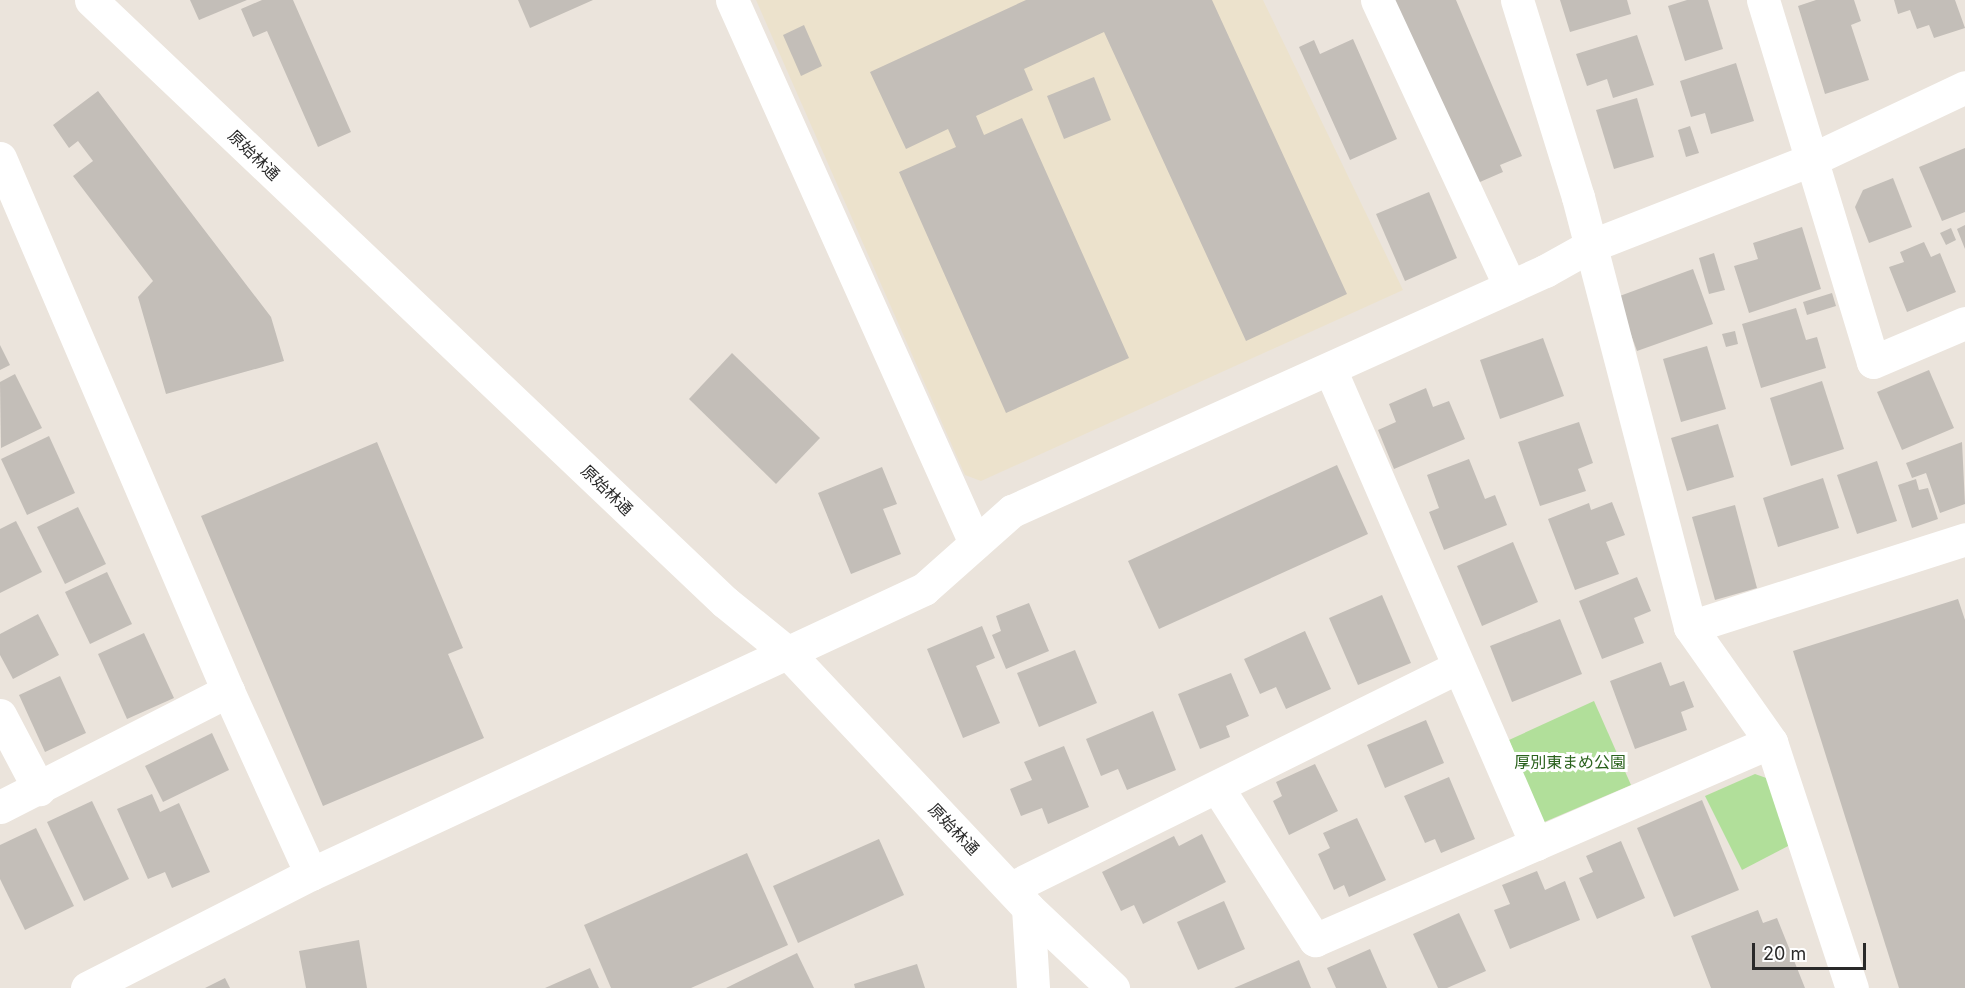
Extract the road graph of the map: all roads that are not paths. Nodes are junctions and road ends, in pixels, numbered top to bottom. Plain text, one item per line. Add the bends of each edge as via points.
1 (91, 0) edge
2 (732, 0) edge
3 (1377, 0) edge
4 (1517, 0) edge
5 (1763, 0) edge
6 (1965, 87) edge
7 (0, 158) edge
8 (1813, 159) junction
9 (1590, 246) junction
10 (1510, 286) junction
11 (1965, 323) edge
12 (1330, 369) junction
13 (1965, 539) edge
14 (975, 543) junction
15 (1690, 627) junction
16 (788, 653) junction
17 (1457, 668) junction
18 (228, 691) junction
19 (0, 715) edge
20 (1771, 742) junction
21 (1218, 787) junction
22 (39, 789) junction
23 (0, 807) edge
24 (1536, 844) junction
25 (311, 874) junction
26 (1019, 898) junction
27 (87, 988) edge
28 (1033, 988) edge
29 (1113, 988) edge
30 (1852, 988) edge

1 - 16 street, 原始林通 via 725,602
2 - 14 street
3 - 10 street
4 - 9 street
5 - 8 street
6 - 8 street
7 - 18 street
8 - 9 street
8 - 11 street via 1873,362
9 - 10 street
9 - 15 street
10 - 12 street
12 - 14 street via 1012,511
12 - 17 street
13 - 15 street
14 - 16 street via 924,589
15 - 20 street
16 - 25 street
16 - 26 street, 原始林通
17 - 21 street
17 - 24 street
18 - 22 street
18 - 25 street
19 - 22 street
20 - 24 street
20 - 30 street
21 - 24 street via 1315,940
21 - 26 street
22 - 23 street
25 - 27 street
26 - 28 street
26 - 29 street, 原始林通

